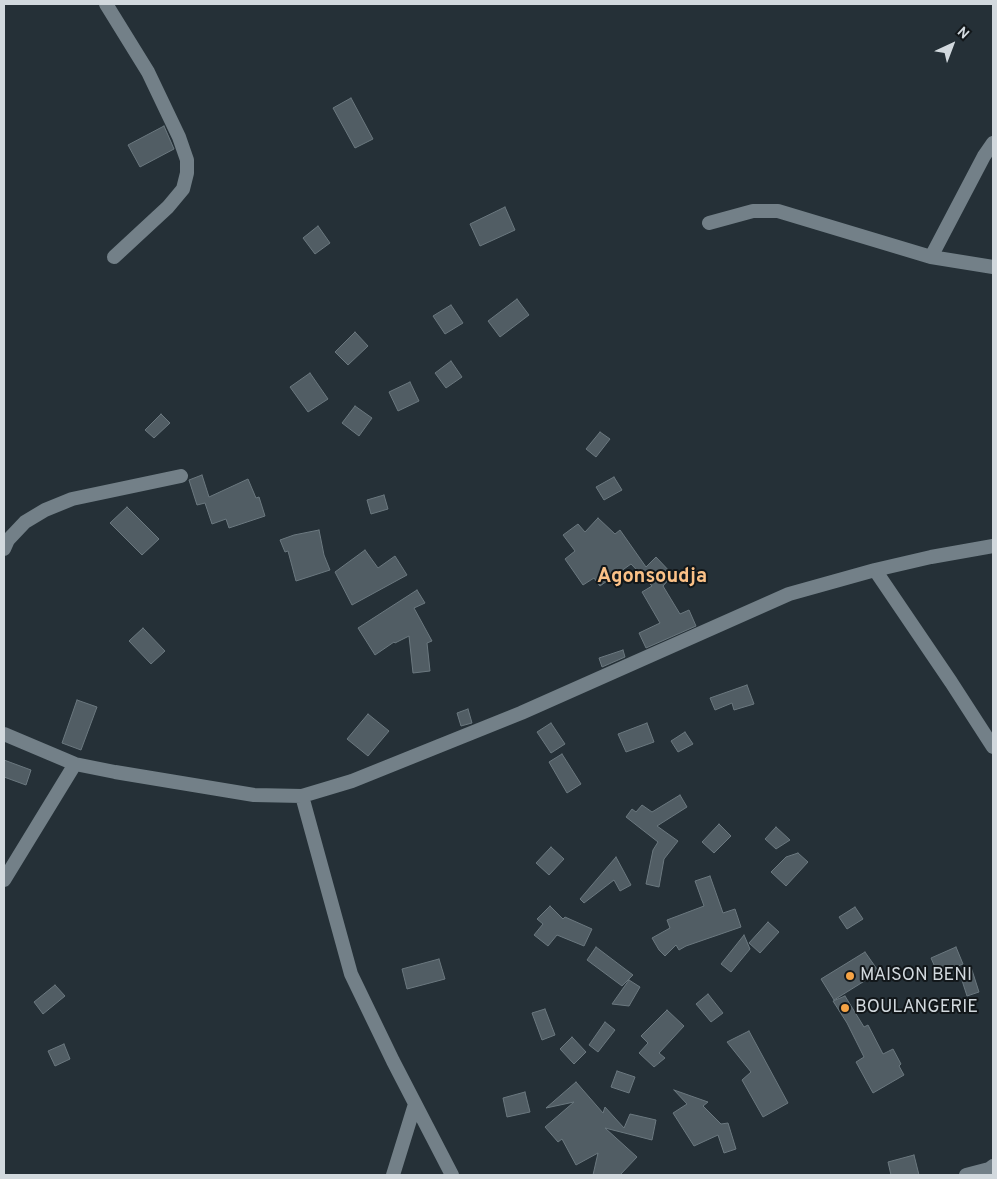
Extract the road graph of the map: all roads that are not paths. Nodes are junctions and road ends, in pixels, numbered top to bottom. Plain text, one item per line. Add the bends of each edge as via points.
1 (106, 4) edge
2 (993, 143) edge
3 (709, 223) dead end
4 (931, 256) junction
5 (114, 257) dead end
6 (993, 267) edge
7 (181, 476) dead end
8 (993, 546) edge
9 (4, 549) edge
10 (875, 570) junction
11 (4, 734) edge
12 (993, 747) edge
13 (75, 764) junction
14 (302, 796) junction
15 (4, 880) edge
16 (415, 1104) junction
17 (993, 1166) edge
18 (393, 1175) edge
19 (452, 1175) edge
20 (966, 1175) edge

1 - 5 street via 148,72 180,137 187,173 183,189 168,207
2 - 4 street
3 - 4 street via 753,211 778,211
4 - 6 street
7 - 9 street via 72,499 45,510 25,522
8 - 10 street
10 - 12 street
10 - 14 street via 789,594 521,712 352,781
11 - 13 street
13 - 14 street via 254,795
13 - 15 street
14 - 16 street via 351,974
16 - 18 street
16 - 19 street
17 - 20 street

